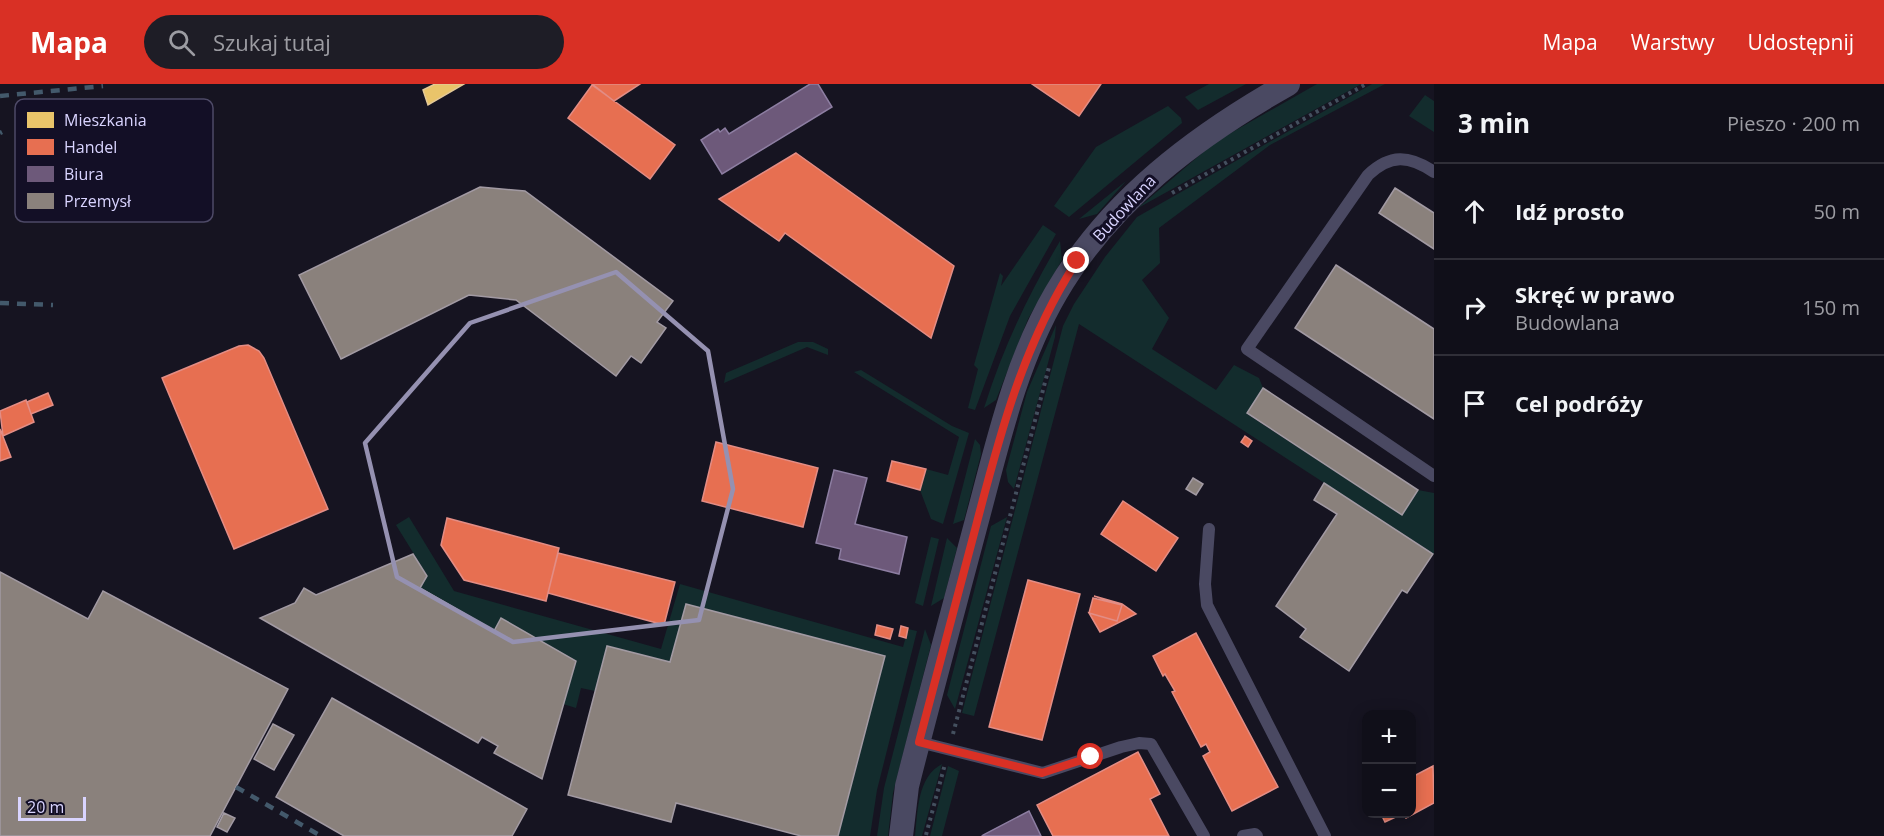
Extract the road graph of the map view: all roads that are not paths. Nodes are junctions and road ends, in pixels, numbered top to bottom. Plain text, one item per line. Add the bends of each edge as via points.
1 (1288, 84) edge
2 (1434, 172) edge
3 (1434, 476) edge
4 (1209, 529) dead end
5 (919, 742) junction
6 (901, 836) edge
7 (1204, 836) edge
8 (1243, 836) edge
9 (1257, 836) edge
10 (1325, 836) edge

1 - 5 street, Budowlana via 1212,130 1130,198 1077,261 1056,293 1006,413
2 - 3 lane via 1394,159 1381,163 1368,175 1247,349
4 - 10 lane via 1207,605
5 - 6 street, Budowlana via 907,786
5 - 7 lane via 1042,773 1121,747 1151,744
8 - 9 lane

